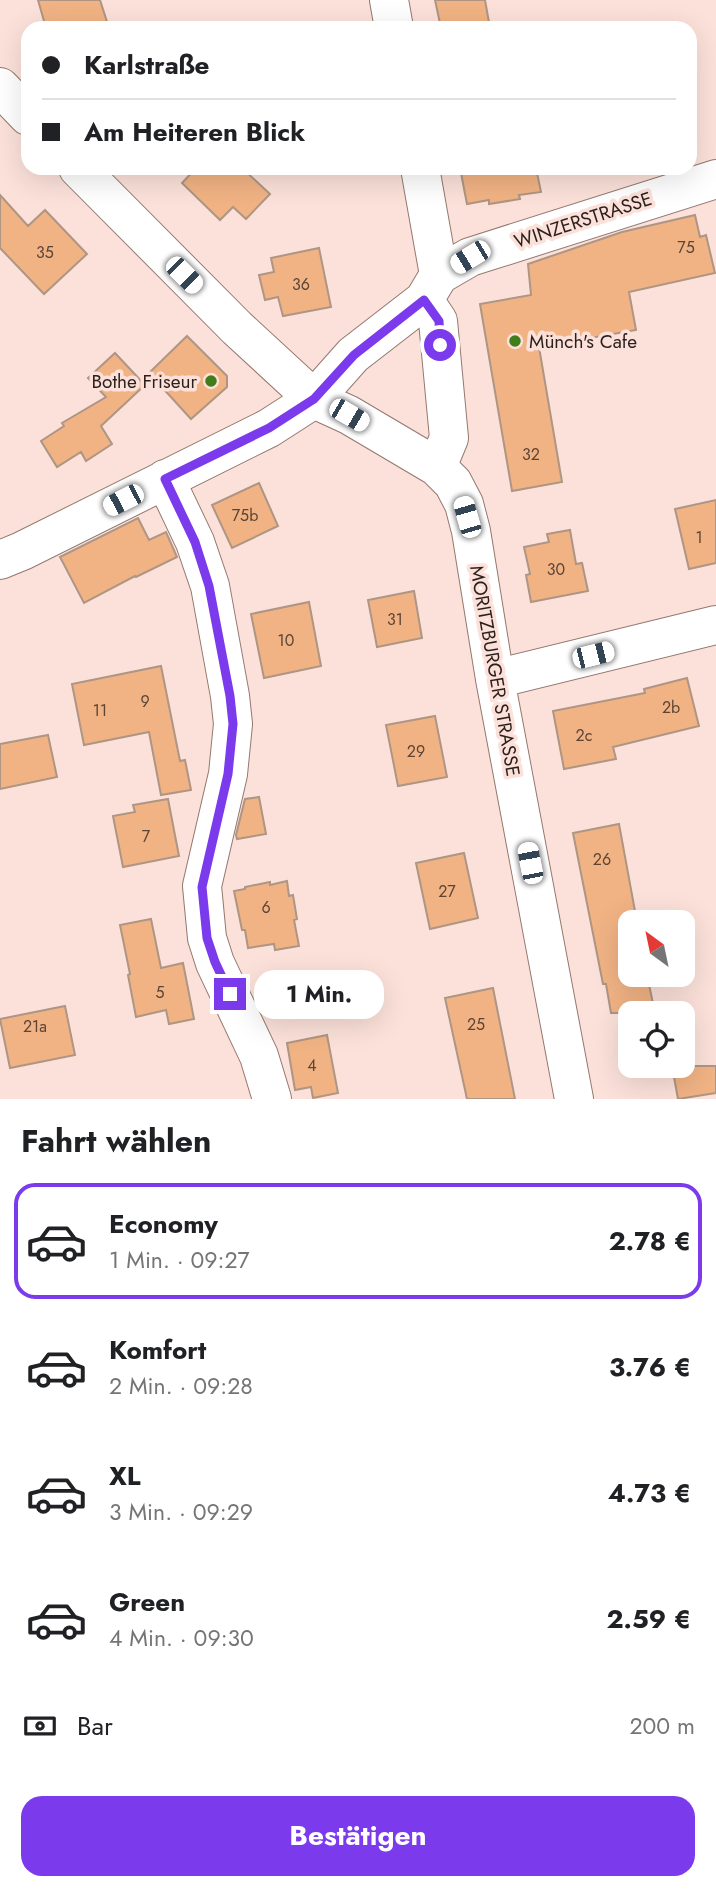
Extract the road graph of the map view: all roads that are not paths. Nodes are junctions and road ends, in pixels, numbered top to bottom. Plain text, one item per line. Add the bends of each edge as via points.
1 (389, 0) edge
2 (393, 21) edge
3 (0, 87) edge
4 (21, 109) edge
5 (85, 175) edge
6 (421, 175) edge
7 (716, 179) edge
8 (432, 288) junction
9 (314, 399) junction
10 (437, 467) junction
11 (165, 479) junction
12 (0, 560) edge
13 (716, 625) edge
14 (495, 679) junction
15 (272, 1099) edge
16 (574, 1099) edge

1 - 2 street
3 - 4 street
5 - 9 street, MORITZBURGER STRASSE
6 - 8 street
7 - 8 street, WINZERSTRASSE via 470,257
8 - 9 street, WINZERSTRASSE via 354,355
8 - 10 street via 449,438
9 - 10 street, MORITZBURGER STRASSE
9 - 11 street, WINZERSTRASSE via 269,428
10 - 14 street, MORITZBURGER STRASSE via 453,483 469,522
11 - 12 street, WINZERSTRASSE
11 - 15 street via 195,542 209,586 233,724 228,774 202,887 207,938 259,1056
13 - 14 street
14 - 16 street, MORITZBURGER STRASSE

